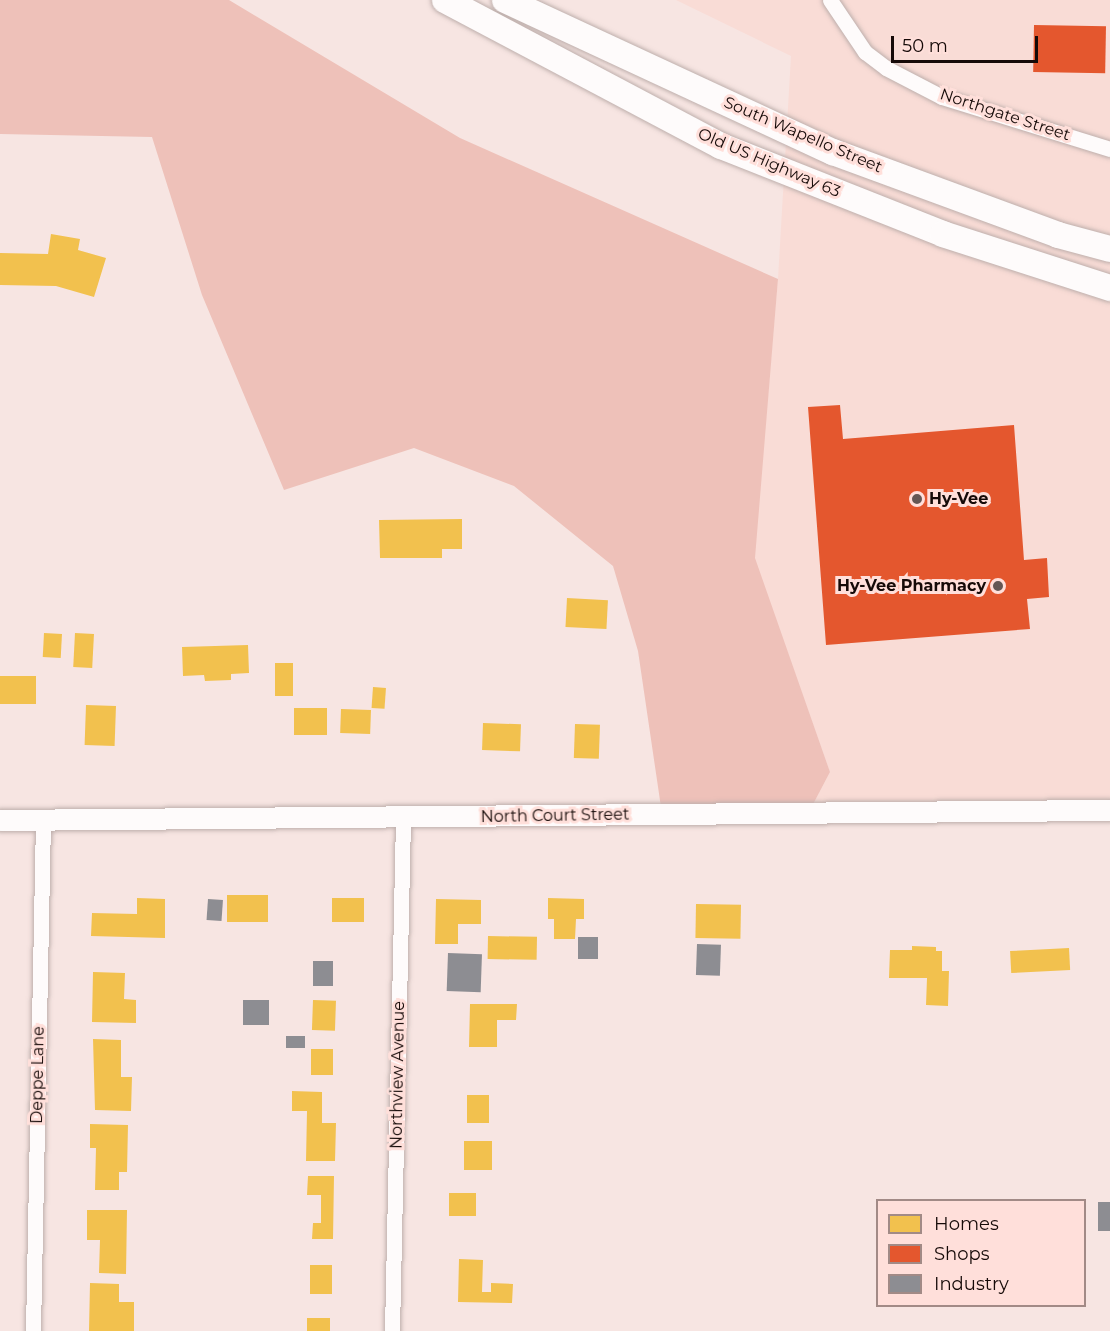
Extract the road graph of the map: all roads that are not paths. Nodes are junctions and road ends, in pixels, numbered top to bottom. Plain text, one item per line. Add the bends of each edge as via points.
1 (445, 0) edge
2 (505, 0) edge
3 (830, 0) edge
4 (1110, 149) edge
5 (1110, 249) edge
6 (1110, 288) edge
7 (1110, 810) edge
8 (43, 819) junction
9 (403, 819) junction
10 (0, 820) edge
11 (33, 1331) edge
12 (392, 1331) edge

1 - 6 highway, Old US Highway 63 via 721,146 944,234
2 - 5 highway, South Wapello Street via 833,152 1058,235
3 - 4 street, Northgate Street via 865,52 886,68 942,97
7 - 9 main road, North Court Street
8 - 9 main road, North Court Street
8 - 10 main road, North Court Street
8 - 11 street, Deppe Lane
9 - 12 street, Northview Avenue

